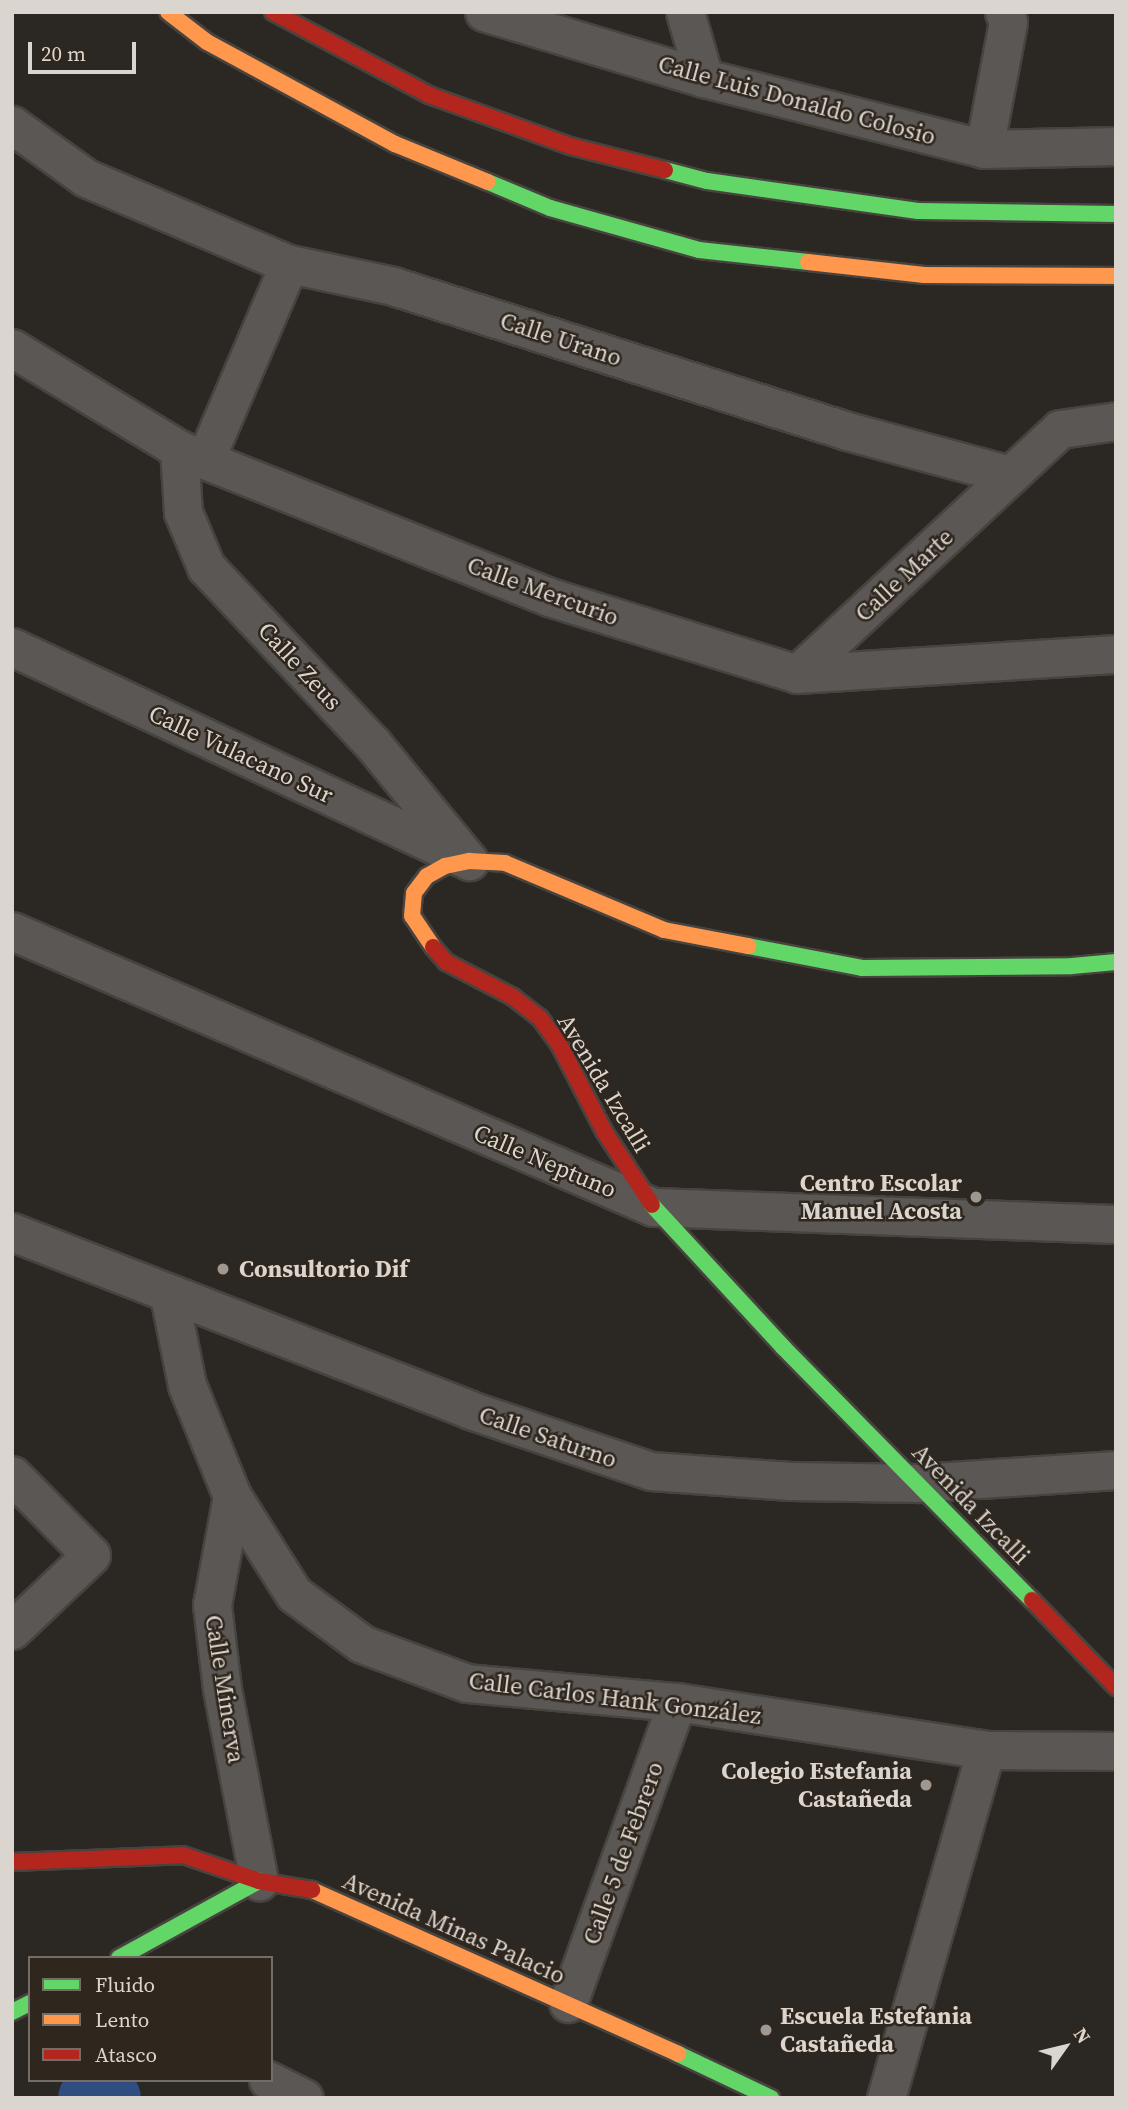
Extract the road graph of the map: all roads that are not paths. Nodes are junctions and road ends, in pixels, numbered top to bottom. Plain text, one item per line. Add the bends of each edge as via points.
1 (168, 12) edge
2 (273, 12) edge
3 (484, 12) edge
4 (685, 12) edge
5 (1004, 12) edge
6 (704, 78) junction
7 (12, 125) edge
8 (1116, 146) edge
9 (984, 149) junction
10 (1116, 214) edge
11 (289, 264) junction
12 (1116, 276) edge
13 (12, 348) edge
14 (1116, 422) edge
15 (192, 455) junction
16 (1010, 475) junction
17 (12, 646) edge
18 (1116, 654) edge
19 (797, 674) junction
20 (469, 861) junction
21 (12, 932) edge
22 (1116, 962) edge
23 (653, 1207) junction
24 (1116, 1224) edge
25 (12, 1232) edge
26 (169, 1295) junction
27 (1116, 1470) edge
28 (12, 1475) edge
29 (919, 1483) junction
30 (232, 1496) junction
31 (12, 1630) edge
32 (1116, 1687) edge
33 (677, 1702) junction
34 (986, 1750) junction
35 (1116, 1751) edge
36 (12, 1862) edge
37 (260, 1881) junction
38 (123, 1956) edge
39 (568, 2003) junction
40 (771, 2098) edge
41 (886, 2098) edge

1 - 12 main road via 207,42 395,144 550,208 687,247 924,275
2 - 10 main road via 429,95 570,146 707,181 918,211
3 - 6 street, Calle Luis Donaldo Colosio
4 - 6 street
5 - 9 street via 1009,22
6 - 9 street, Calle Luis Donaldo Colosio
7 - 11 street, Calle Urano via 86,178
8 - 9 street, Calle Luis Donaldo Colosio
11 - 15 street
11 - 16 street, Calle Urano via 393,286 847,431
13 - 15 street, Calle Mercurio
14 - 16 street via 1060,429
15 - 19 street, Calle Mercurio via 549,597
15 - 20 street, Calle Zeus via 183,512 206,567 373,743
16 - 19 street, Calle Marte
17 - 20 street, Calle Vulacano Sur
18 - 19 street, Calle Mercurio
20 - 22 main road, Avenida Izcalli via 505,863 664,930 862,968
20 - 23 main road, Avenida Izcalli via 427,876 414,893 412,916 446,962 513,997 540,1018
21 - 23 street, Calle Neptuno
23 - 24 street, Calle Neptuno
23 - 29 main road, Avenida Izcalli via 783,1348
25 - 26 street, Calle Saturno
26 - 29 street, Calle Saturno via 470,1410 651,1471 791,1481
26 - 30 street, Calle Carlos Hank González via 187,1385
27 - 29 street, Calle Saturno
28 - 31 street via 91,1555
29 - 32 main road, Avenida Izcalli
30 - 33 street, Calle Carlos Hank González via 294,1594 362,1644 467,1683
30 - 37 street, Calle Minerva via 212,1605 222,1689
33 - 34 street, Calle Carlos Hank González
33 - 39 street, Calle 5 de Febrero
34 - 35 street, Calle Carlos Hank González
34 - 41 street
36 - 37 main road, Avenida Minas Palacio via 183,1855
37 - 38 main road
37 - 39 main road, Avenida Minas Palacio via 306,1888
39 - 40 main road, Avenida Minas Palacio

